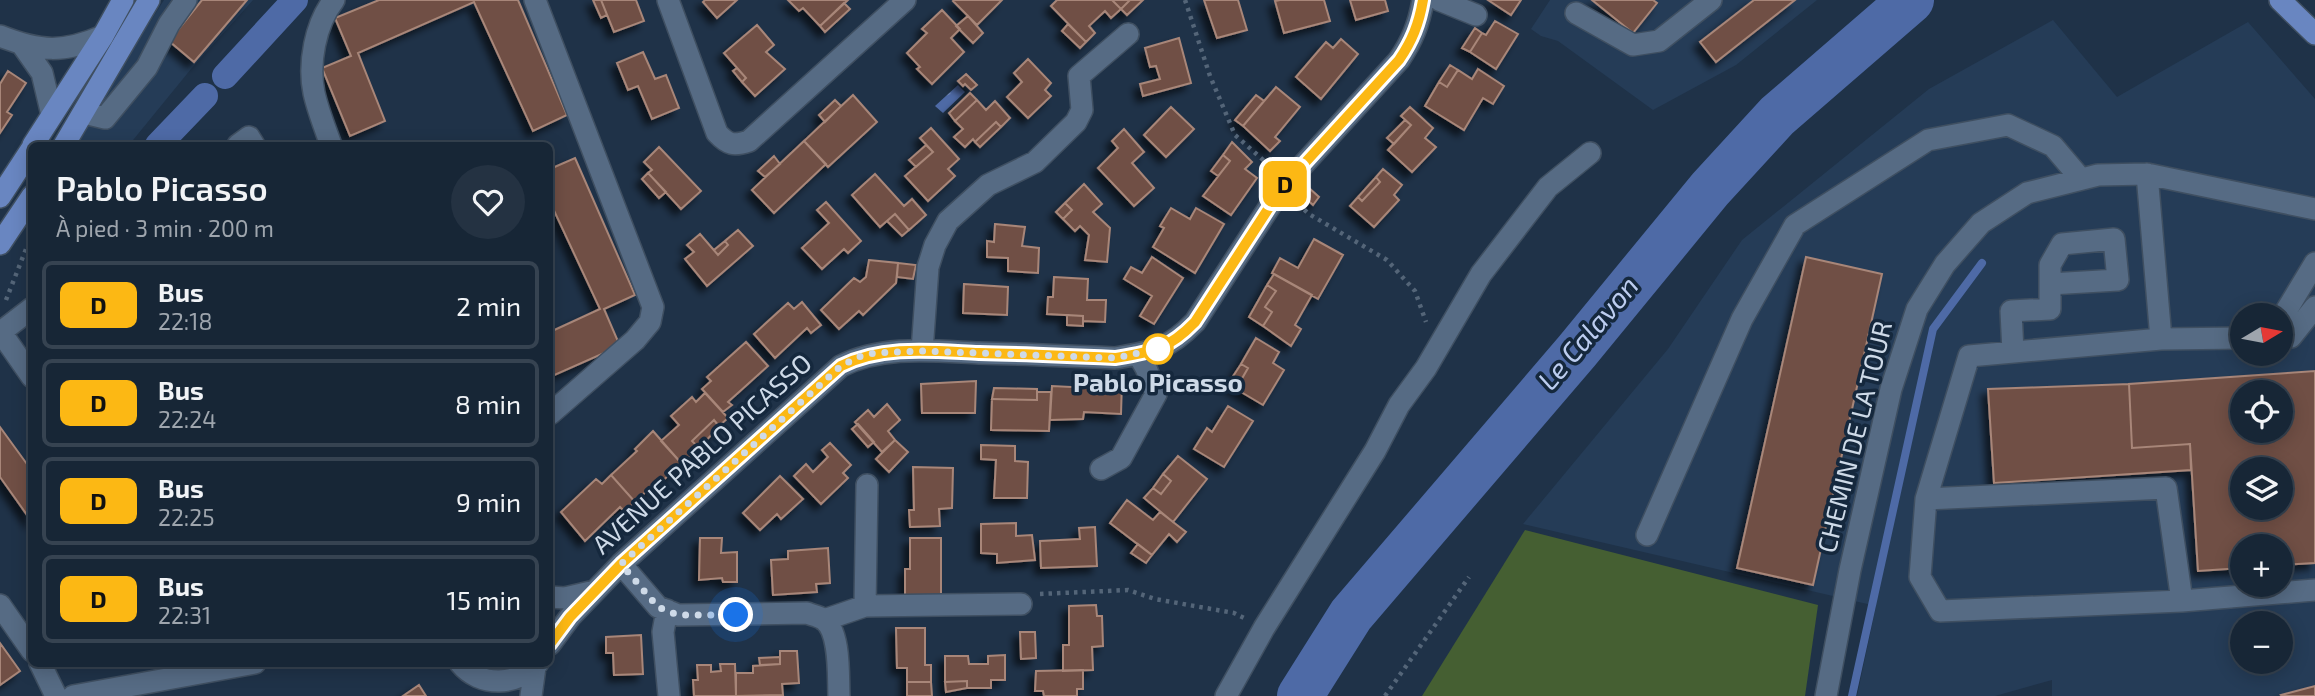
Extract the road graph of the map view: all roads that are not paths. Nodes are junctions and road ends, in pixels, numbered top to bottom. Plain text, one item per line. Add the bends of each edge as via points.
1 (123, 0) edge
2 (149, 0) edge
3 (186, 0) edge
4 (334, 0) edge
5 (535, 0) edge
6 (668, 0) edge
7 (905, 0) edge
8 (1423, 0) edge
9 (1439, 0) edge
10 (1711, 0) edge
11 (2280, 0) edge
12 (1576, 13) dead end
13 (1476, 15) dead end
14 (2315, 17) edge
15 (1128, 34) dead end
16 (2315, 34) edge
17 (0, 36) edge
18 (103, 36) junction
19 (23, 46) junction
20 (84, 113) junction
21 (52, 115) junction
22 (35, 142) edge
23 (66, 142) edge
24 (330, 142) edge
25 (28, 153) edge
26 (1590, 153) dead end
27 (2147, 174) junction
28 (2081, 179) junction
29 (0, 197) edge
30 (28, 202) edge
31 (2315, 209) edge
32 (0, 244) edge
33 (2315, 263) edge
34 (2050, 284) dead end
35 (2291, 303) edge
36 (2315, 307) edge
37 (28, 311) edge
38 (0, 331) edge
39 (2293, 334) edge
40 (2230, 338) edge
41 (2161, 339) junction
42 (922, 351) junction
43 (2013, 352) junction
44 (1138, 354) junction
45 (28, 371) edge
46 (553, 411) edge
47 (1101, 469) dead end
48 (867, 485) dead end
49 (1926, 499) junction
50 (1647, 535) dead end
51 (621, 564) junction
52 (2315, 590) edge
53 (595, 591) junction
54 (553, 597) edge
55 (2182, 601) junction
56 (1021, 604) road end
57 (0, 605) edge
58 (865, 606) junction
59 (667, 611) junction
60 (824, 620) junction
61 (553, 640) edge
62 (28, 645) edge
63 (42, 667) edge
64 (243, 667) edge
65 (451, 667) edge
66 (534, 667) edge
67 (536, 667) edge
68 (474, 676) edge
69 (187, 686) edge
70 (56, 696) edge
71 (73, 696) edge
72 (531, 696) edge
73 (669, 696) edge
74 (839, 696) edge
75 (1226, 696) edge
76 (1826, 696) edge

1 - 18 main road
2 - 20 main road
3 - 20 street via 147,67 105,118
4 - 24 street via 320,23 313,59 313,91
5 - 46 street via 653,307 650,322 635,340
6 - 7 street via 718,133 736,145 749,141
8 - 44 street, AVENUE PABLO PICASSO via 1413,40 1399,60 1281,189 1195,322 1177,341
9 - 13 street
10 - 12 street via 1659,40 1633,45
11 - 14 main road
11 - 16 main road
15 - 42 street via 1079,76 1082,110 1076,122 1035,162 988,185 948,221 928,267
17 - 19 street
18 - 19 street via 71,48
18 - 21 main road
19 - 21 street via 42,73
20 - 23 main road
21 - 22 main road
25 - 29 main road
26 - 75 street via 1548,187 1481,274
27 - 28 street, CHEMIN DE LA TOUR
27 - 31 street, CHEMIN DE LA TOUR
27 - 41 street
28 - 50 street via 2053,146 2008,125 1928,140 1795,225 1742,319
28 - 76 street, CHEMIN DE LA TOUR via 2027,193 1981,223 1945,264 1917,309 1891,389
30 - 32 main road
33 - 35 street
34 - 43 street via 2050,309 2011,310
36 - 39 street
37 - 38 street
38 - 45 street
40 - 41 street
41 - 43 street
42 - 44 street, AVENUE PABLO PICASSO via 1115,358
42 - 51 street, AVENUE PABLO PICASSO via 874,353 841,366
43 - 49 street via 1969,356
44 - 47 street via 1156,394 1121,458
48 - 58 street
49 - 55 street via 2166,488
49 - 55 street via 1920,577 1940,611
51 - 53 street, AVENUE PABLO PICASSO
51 - 59 street via 658,607
52 - 55 street
53 - 54 street, AVENUE PABLO PICASSO
53 - 61 street, AVENUE PABLO PICASSO
56 - 58 street
57 - 62 street
58 - 60 street
59 - 60 street via 712,616 807,613
59 - 73 street via 663,632
60 - 74 street via 833,631
63 - 70 street
64 - 69 street
65 - 68 street
66 - 68 street via 509,681
67 - 72 street
69 - 71 street

